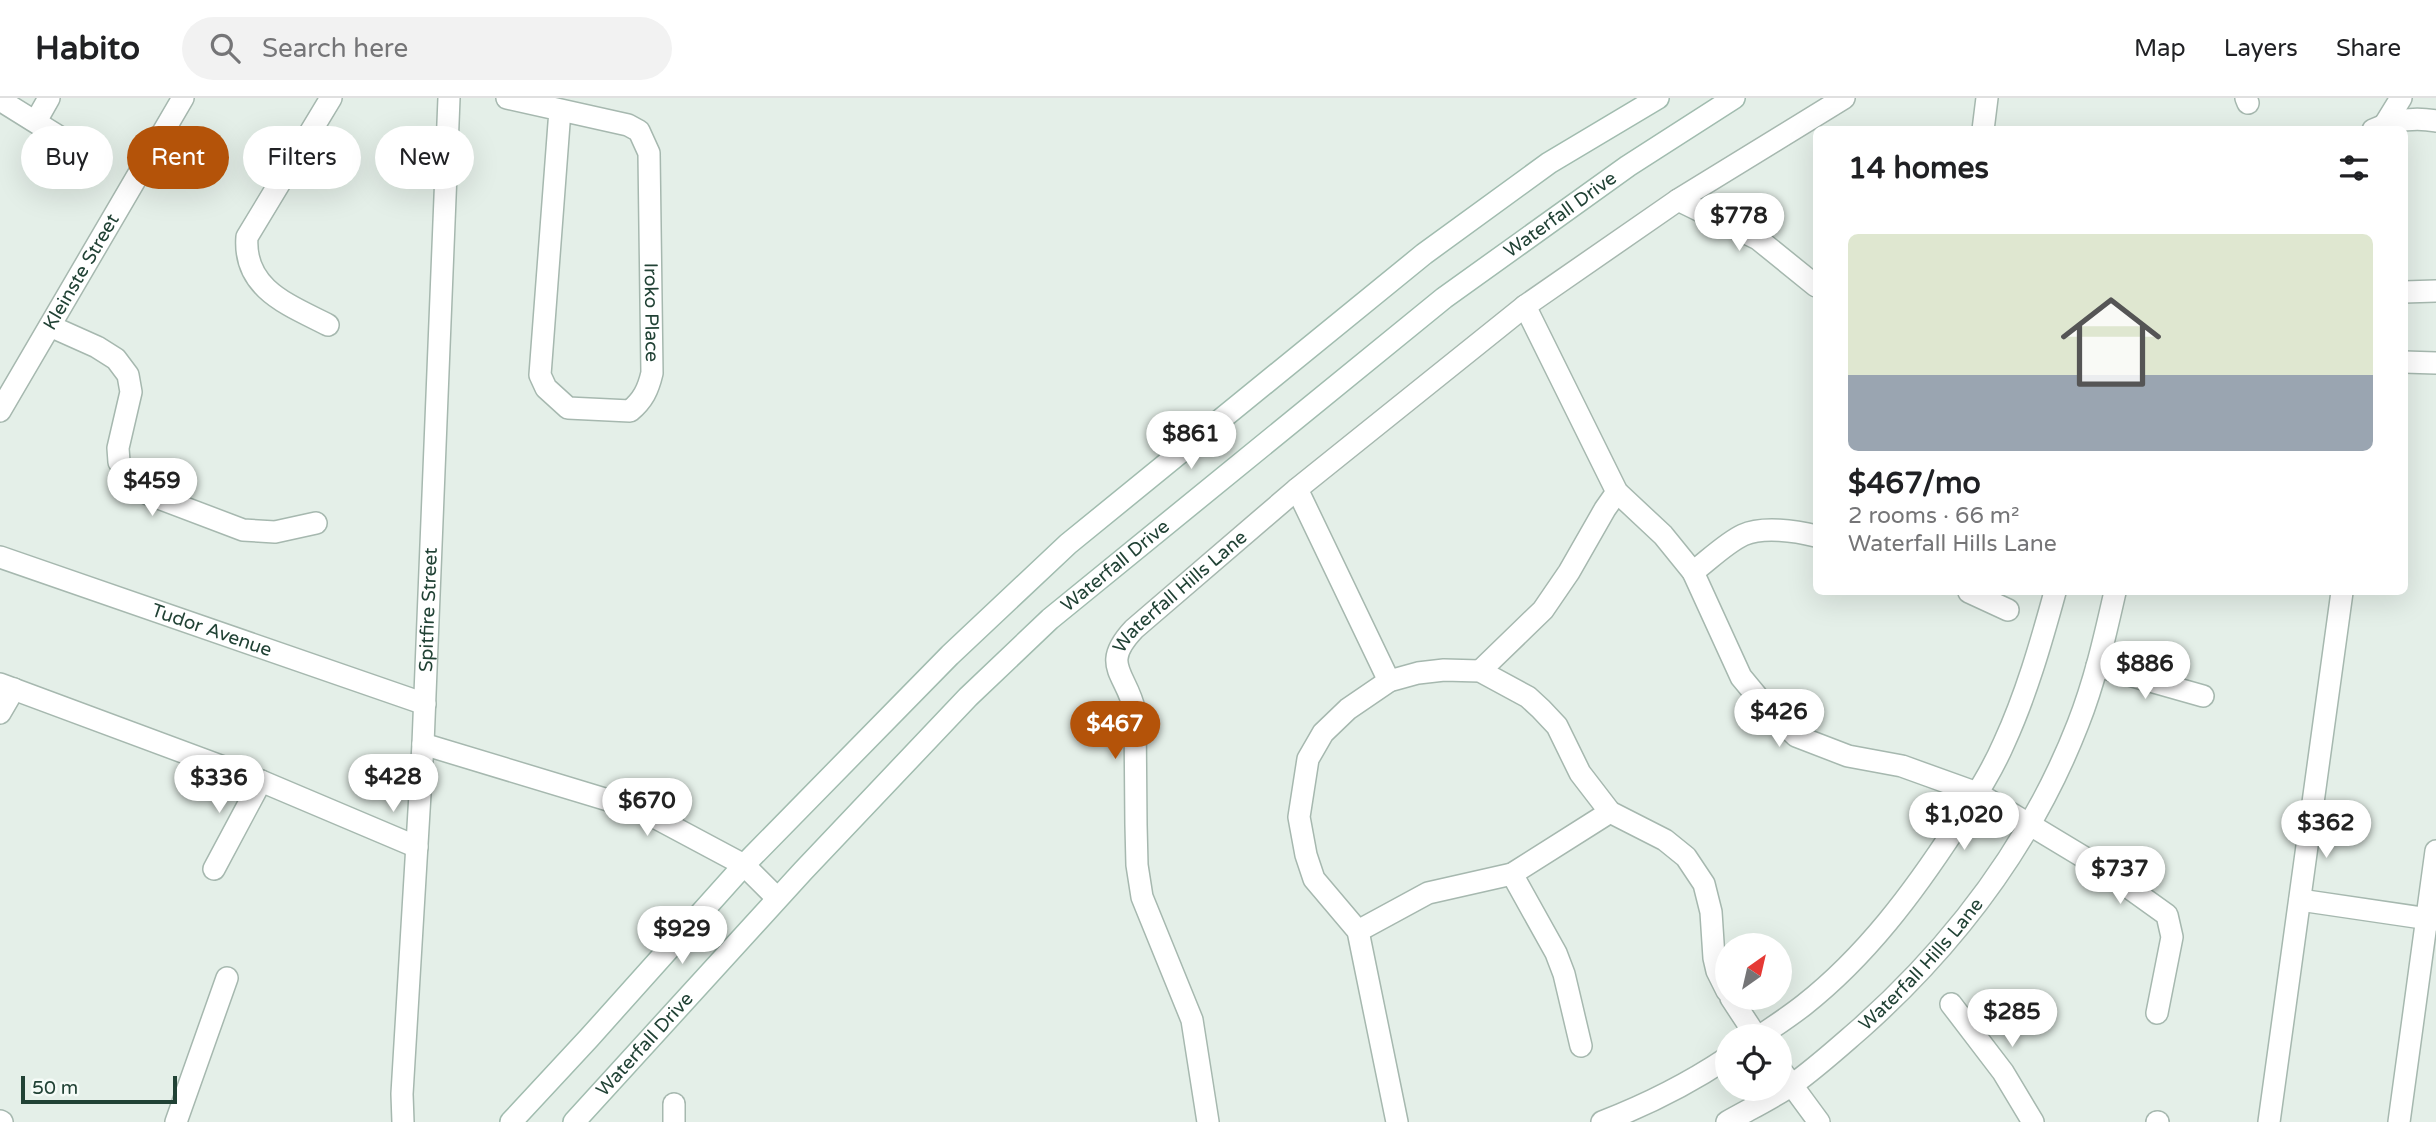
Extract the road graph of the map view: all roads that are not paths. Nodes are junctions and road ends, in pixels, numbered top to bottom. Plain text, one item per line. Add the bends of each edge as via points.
1 (49, 98) edge
2 (184, 98) edge
3 (331, 98) edge
4 (449, 98) edge
5 (507, 98) edge
6 (1658, 98) edge
7 (1734, 98) edge
8 (1844, 98) edge
9 (1987, 98) edge
10 (2401, 98) edge
11 (0, 100) edge
12 (560, 110) junction
13 (36, 121) junction
14 (2436, 121) edge
15 (44, 126) edge
16 (1984, 126) edge
17 (2380, 126) edge
18 (2384, 126) edge
19 (1678, 201) junction
20 (1813, 284) edge
21 (2436, 291) edge
22 (2408, 292) edge
23 (1525, 306) junction
24 (50, 326) junction
25 (328, 326) dead end
26 (2408, 362) edge
27 (2436, 363) edge
28 (0, 411) edge
29 (1297, 489) junction
30 (1617, 492) junction
31 (317, 523) dead end
32 (1813, 532) edge
33 (0, 558) edge
34 (1693, 572) junction
35 (1976, 595) edge
36 (2054, 595) edge
37 (2114, 595) edge
38 (2342, 595) edge
39 (2008, 610) dead end
40 (2097, 666) junction
41 (1480, 671) junction
42 (1389, 681) junction
43 (7, 687) edge
44 (2203, 696) dead end
45 (425, 704) junction
46 (0, 713) edge
47 (423, 744) junction
48 (261, 781) junction
49 (1977, 793) junction
50 (1610, 812) junction
51 (2030, 823) junction
52 (417, 846) junction
53 (2436, 851) edge
54 (744, 866) junction
55 (214, 869) dead end
56 (1512, 874) junction
57 (777, 898) junction
58 (2300, 900) junction
59 (2431, 919) edge
60 (1358, 930) junction
61 (1715, 962) edge
62 (227, 978) dead end
63 (1951, 1004) dead end
64 (2157, 1013) dead end
65 (1776, 1024) edge
66 (1581, 1046) dead end
67 (1715, 1067) edge
68 (1792, 1074) edge
69 (1792, 1085) edge
70 (1755, 1101) edge
71 (176, 1122) edge
72 (403, 1122) edge
73 (511, 1122) edge
74 (574, 1122) edge
75 (1208, 1122) edge
76 (1397, 1122) edge
77 (1602, 1122) edge
78 (1727, 1122) edge
79 (1819, 1122) edge
80 (2033, 1122) edge
81 (2269, 1122) edge
82 (2399, 1122) edge

1 - 13 street
2 - 24 street, Kleinste Street
3 - 25 street via 247,237 246,253 260,284
4 - 45 street, Spitfire Street
5 - 12 street, Iroko Place
6 - 54 street via 1549,163 1424,254 1068,544 950,655
7 - 57 street, Waterfall Drive via 1628,166 1444,298 1049,619 968,697
8 - 19 street, Waterfall Hills Lane
9 - 16 street
10 - 17 street
11 - 13 street
12 - 12 street, Iroko Place via 628,125 639,131 649,153 652,373 641,402 630,411 568,408 546,388 540,375
13 - 15 street
14 - 18 street
19 - 20 street via 1758,239
19 - 23 street, Waterfall Hills Lane
21 - 22 street
23 - 29 street, Waterfall Hills Lane
23 - 30 street
24 - 28 street, Kleinste Street
24 - 31 street via 97,347 116,359 128,375 131,392 118,448 119,461 134,484 148,494 243,530 275,532
26 - 27 street
29 - 42 street
29 - 75 street, Waterfall Hills Lane via 1134,629 1116,655 1135,712 1142,897 1192,1020
30 - 34 street via 1663,535
30 - 41 street via 1543,610
32 - 34 street via 1752,532
33 - 45 street, Tudor Avenue
34 - 49 street via 1741,677 1796,736 1848,757 1902,766
35 - 39 street
36 - 49 street via 2020,703
37 - 40 street, Waterfall Hills Lane
38 - 58 street
40 - 44 street
40 - 51 street, Waterfall Hills Lane via 2074,735
41 - 42 street via 1444,670
41 - 50 street via 1528,697 1557,726 1580,773
42 - 60 street via 1323,733 1308,759 1303,782 1299,817 1314,879
43 - 46 street
43 - 48 street
45 - 47 street, Spitfire Street
47 - 52 street, Spitfire Street
47 - 54 street via 641,810
48 - 52 street
48 - 55 street
49 - 51 street
49 - 65 street via 1885,926 1840,974
50 - 56 street
50 - 61 street via 1665,840 1686,857 1704,884
51 - 64 street via 2167,915 2172,937
51 - 68 street, Waterfall Hills Lane via 1991,886 1935,957 1830,1055
52 - 72 street, Spitfire Street
53 - 59 street
54 - 57 street
54 - 73 street
56 - 60 street via 1428,893
56 - 66 street via 1560,964
57 - 74 street, Waterfall Drive
58 - 59 street
58 - 81 street
59 - 82 street
60 - 76 street
62 - 71 street
63 - 80 street via 2003,1072
67 - 77 street via 1639,1108
69 - 79 street
70 - 78 street, Waterfall Hills Lane

